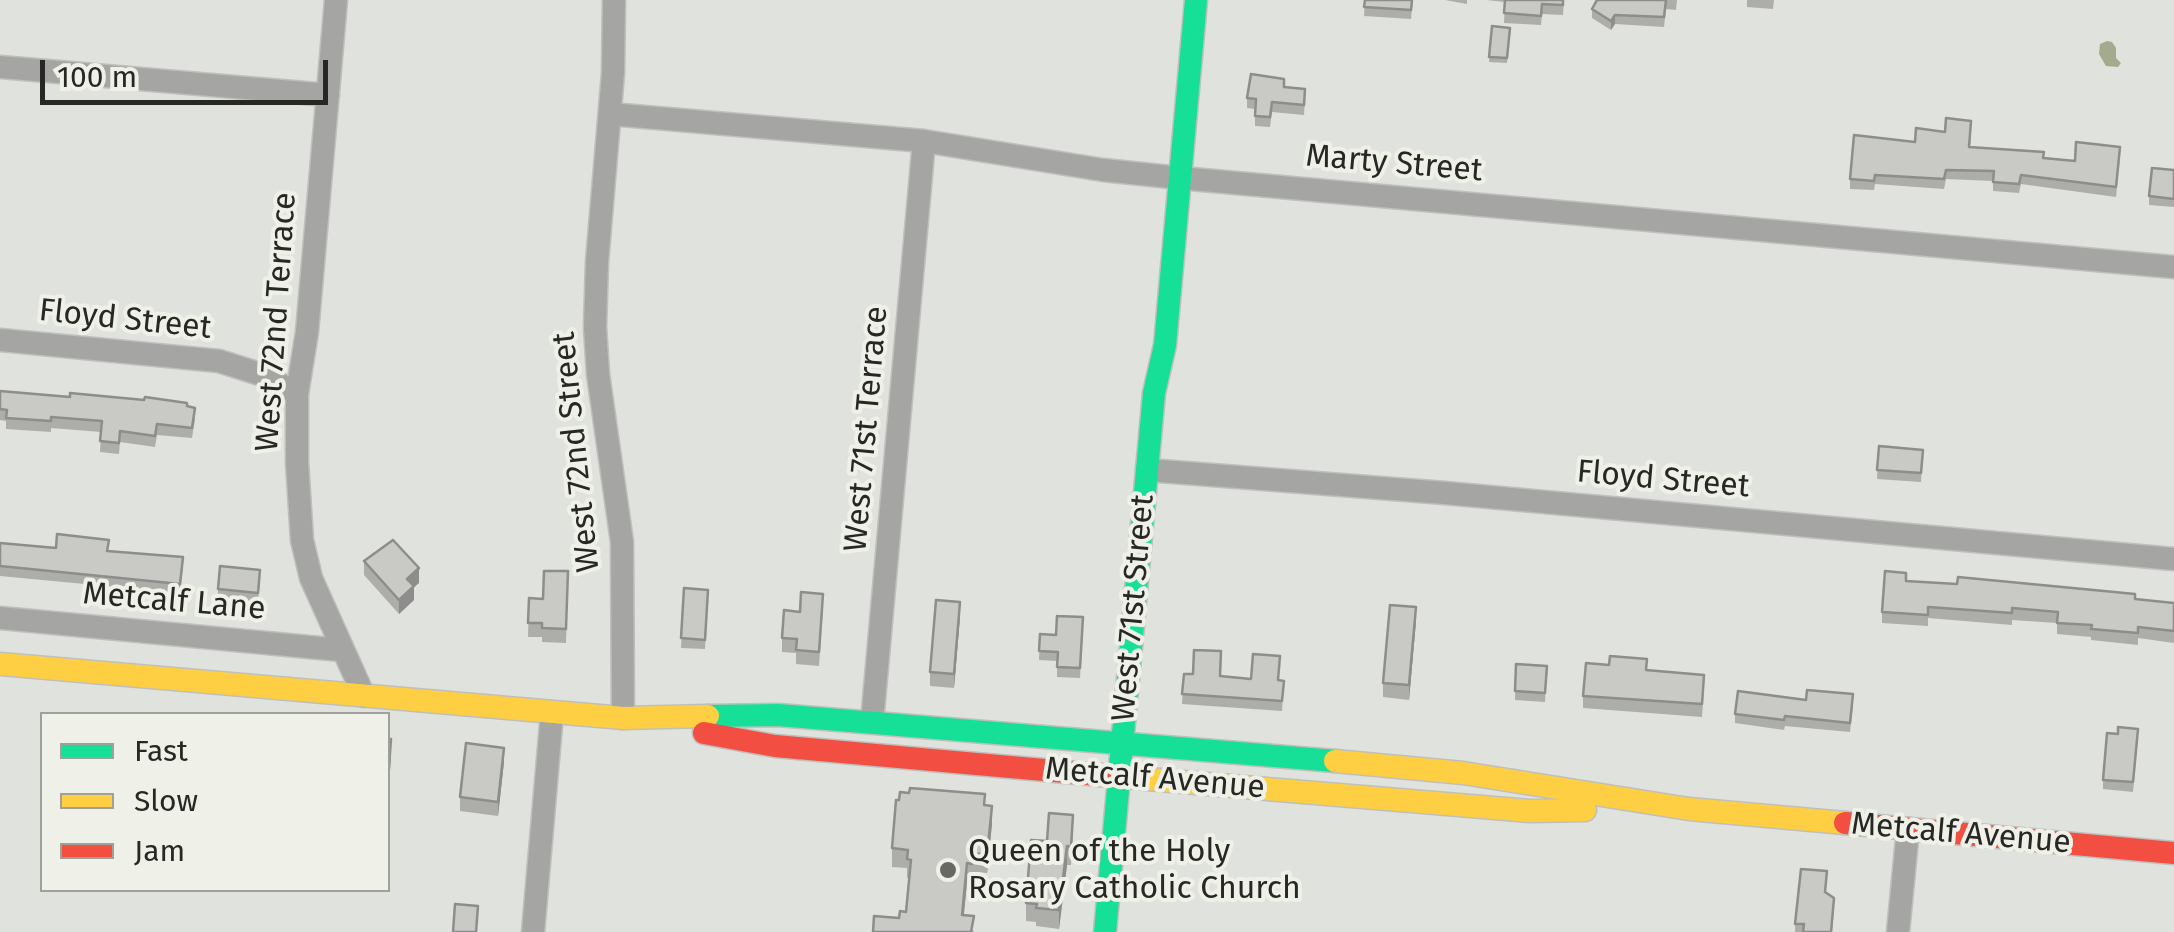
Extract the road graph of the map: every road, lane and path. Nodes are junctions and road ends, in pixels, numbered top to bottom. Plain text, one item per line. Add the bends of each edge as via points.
1 (336, 0) edge
2 (614, 0) edge
3 (1196, 0) edge
4 (0, 67) edge
5 (328, 96) junction
6 (610, 114) junction
7 (924, 141) junction
8 (1180, 178) junction
9 (2174, 266) edge
10 (0, 340) edge
11 (297, 394) junction
12 (1157, 470) junction
13 (2174, 559) edge
14 (0, 618) edge
15 (341, 650) junction
16 (0, 664) edge
17 (364, 696) junction
18 (552, 712) junction
19 (623, 718) junction
20 (872, 722) junction
21 (1133, 743) junction
22 (1129, 777) junction
23 (1689, 809) junction
24 (1908, 829) junction
25 (2174, 853) edge
26 (532, 932) edge
27 (1105, 932) edge
28 (1126, 932) edge
29 (1898, 932) edge

1 - 5 street, West 72nd Terrace
2 - 6 street, West 72nd Street
3 - 8 main road, West 71st Street
4 - 5 street
5 - 11 street, West 72nd Terrace
6 - 7 street, Marty Street
6 - 19 street, West 72nd Street via 596,326 622,542
7 - 8 street, Marty Street
7 - 20 street, West 71st Terrace
8 - 9 street, Marty Street
8 - 12 main road, West 71st Street via 1166,346 1154,394
10 - 11 street, Floyd Street via 219,360
11 - 15 street, West 72nd Terrace via 302,540
12 - 13 street, Floyd Street
12 - 21 main road, West 71st Street
14 - 15 street, Metcalf Lane
15 - 17 street, West 72nd Terrace
16 - 17 main road, Metcalf Avenue
17 - 18 main road, Metcalf Avenue
18 - 19 main road, Metcalf Avenue
18 - 26 street
19 - 20 main road, Metcalf Avenue
19 - 22 main road, Metcalf Avenue via 774,746
20 - 21 main road, Metcalf Avenue
21 - 22 main road, West 71st Street
21 - 23 main road, Metcalf Avenue via 1463,774
22 - 23 main road, Metcalf Avenue via 1530,810
22 - 27 main road, West 71st Street
22 - 28 main road, West 71st Street
23 - 24 main road, Metcalf Avenue
24 - 25 main road, Metcalf Avenue
24 - 29 street

